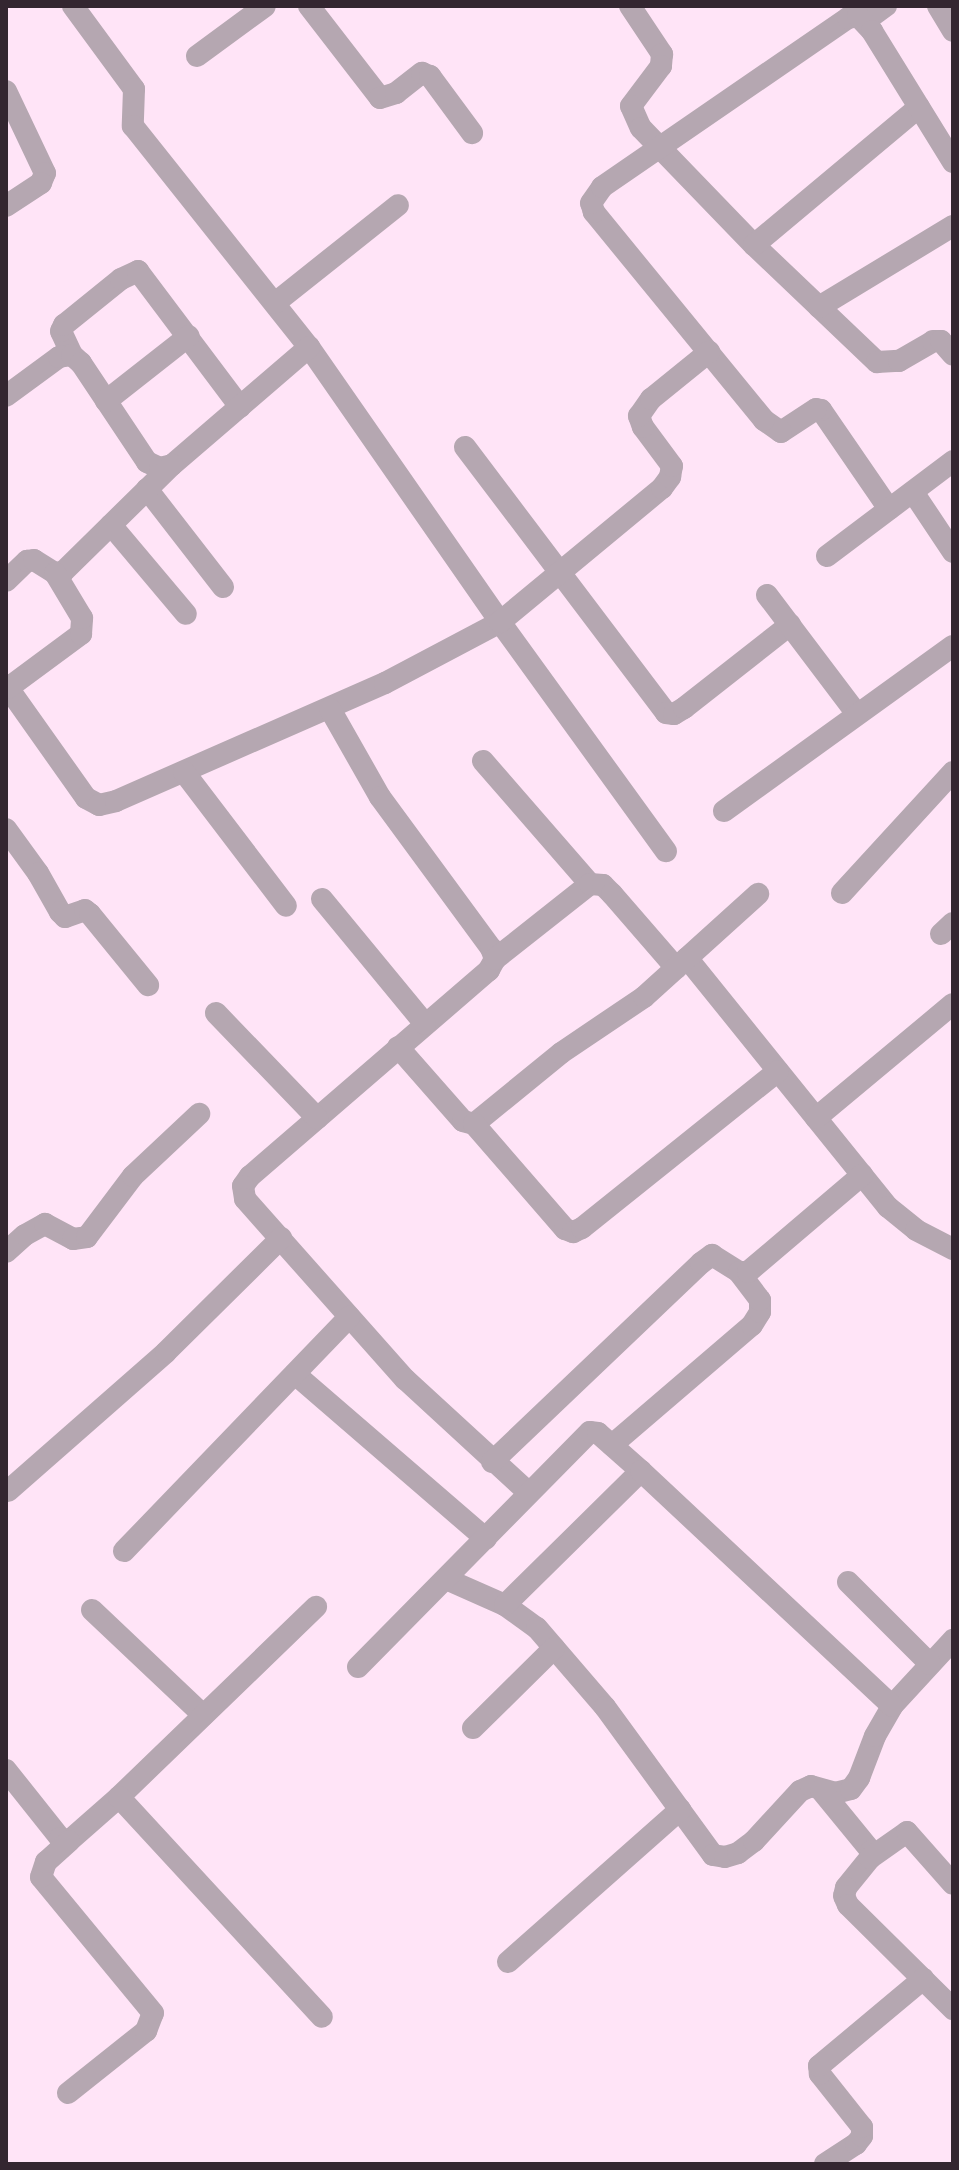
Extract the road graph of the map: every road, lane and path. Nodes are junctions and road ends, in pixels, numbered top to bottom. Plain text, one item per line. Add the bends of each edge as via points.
1 (73, 6) edge
2 (265, 6) edge
3 (309, 6) edge
4 (630, 6) edge
5 (886, 6) edge
6 (938, 6) edge
7 (865, 21) junction
8 (953, 31) edge
9 (197, 56) dead end
10 (6, 91) edge
11 (919, 107) junction
12 (472, 133) dead end
13 (662, 149) junction
14 (953, 162) edge
15 (398, 205) dead end
16 (6, 206) edge
17 (953, 226) edge
18 (754, 245) junction
19 (275, 303) junction
20 (819, 307) junction
21 (189, 336) junction
22 (309, 347) junction
23 (709, 352) junction
24 (72, 355) junction
25 (953, 355) edge
26 (6, 396) edge
27 (106, 401) junction
28 (240, 407) junction
29 (465, 447) dead end
30 (953, 461) edge
31 (172, 465) junction
32 (147, 489) junction
33 (913, 492) junction
34 (889, 509) junction
35 (111, 525) junction
36 (953, 552) edge
37 (827, 556) dead end
38 (55, 573) junction
39 (558, 574) junction
40 (6, 581) edge
41 (223, 587) dead end
42 (767, 595) dead end
43 (186, 614) dead end
44 (500, 622) junction
45 (790, 625) junction
46 (953, 646) edge
47 (7, 686) edge
48 (330, 709) junction
49 (857, 714) junction
50 (483, 761) dead end
51 (184, 772) junction
52 (953, 772) edge
53 (724, 811) dead end
54 (6, 829) edge
55 (666, 851) dead end
56 (590, 884) junction
57 (842, 893) dead end
58 (758, 894) dead end
59 (322, 899) dead end
60 (286, 906) dead end
61 (495, 959) junction
62 (682, 963) junction
63 (148, 985) dead end
64 (953, 1004) edge
65 (216, 1013) dead end
66 (425, 1024) junction
67 (398, 1047) junction
68 (778, 1071) junction
69 (199, 1114) dead end
70 (317, 1118) junction
71 (816, 1118) junction
72 (474, 1124) junction
73 (862, 1175) junction
74 (281, 1238) junction
75 (953, 1249) edge
76 (6, 1252) edge
77 (739, 1272) junction
78 (349, 1317) junction
79 (295, 1374) junction
80 (612, 1445) junction
81 (492, 1462) junction
82 (641, 1471) junction
83 (8, 1491) edge
84 (529, 1493) junction
85 (486, 1539) junction
86 (124, 1551) dead end
87 (446, 1579) junction
88 (848, 1582) dead end
89 (505, 1605) junction
90 (316, 1607) dead end
91 (92, 1610) dead end
92 (953, 1640) edge
93 (554, 1648) junction
94 (930, 1664) junction
95 (358, 1667) dead end
96 (892, 1706) junction
97 (203, 1715) junction
98 (473, 1728) dead end
99 (6, 1770) edge
100 (821, 1790) junction
101 (119, 1797) junction
102 (680, 1810) junction
103 (69, 1841) junction
104 (870, 1858) junction
105 (953, 1884) edge
106 (508, 1962) dead end
107 (923, 1979) junction
108 (953, 2009) edge
109 (322, 2017) dead end
110 (68, 2093) dead end
111 (825, 2164) edge

1 - 19 street via 134,89 133,126
2 - 9 street
3 - 12 street via 380,98 422,73 430,76
4 - 13 street via 662,54 661,66 631,106 641,128
5 - 7 street
6 - 8 street
7 - 11 street
7 - 13 street via 848,18
10 - 16 street via 45,173 41,183
11 - 14 street
11 - 18 street
13 - 18 street
13 - 23 street via 602,187 591,203
15 - 19 street
17 - 20 street
18 - 20 street
19 - 22 street
20 - 25 street via 877,362 899,361 933,341 941,341
21 - 24 street via 138,271 64,325 61,331
21 - 27 street
21 - 28 street
22 - 28 street
22 - 44 street
23 - 34 street via 773,429 781,432 821,410
23 - 39 street via 651,399 639,416 667,454 670,477
24 - 26 street via 59,357
24 - 27 street
27 - 31 street via 147,462 160,468
28 - 31 street
29 - 39 street
30 - 33 street
31 - 32 street
32 - 35 street
32 - 41 street
33 - 34 street
33 - 36 street
34 - 37 street
35 - 38 street via 63,572
35 - 43 street
38 - 40 street via 27,561
38 - 47 street via 82,618 81,634
39 - 44 street
39 - 45 street via 666,713 684,708
42 - 45 street
44 - 48 street
44 - 55 street
45 - 49 street
46 - 49 street
47 - 51 street via 86,798 99,805
48 - 51 street
48 - 61 street via 380,797
49 - 53 street
50 - 56 street
51 - 60 street
52 - 57 street
54 - 63 street via 60,912 65,917 85,910 90,914
56 - 61 street
56 - 62 street via 603,885
58 - 62 street
59 - 66 street
61 - 66 street
62 - 68 street
62 - 72 street
64 - 71 street
65 - 70 street
66 - 67 street
67 - 70 street
67 - 72 street via 463,1121
68 - 71 street
68 - 72 street via 573,1232
69 - 76 street via 133,1176 87,1237 73,1239 45,1224
70 - 74 street via 243,1186 245,1199
71 - 73 street
73 - 75 street via 904,1221
73 - 77 street via 759,1266
74 - 78 street
74 - 83 street via 166,1352
77 - 80 street via 760,1300 752,1325
77 - 81 street via 712,1255 701,1263
78 - 79 street
78 - 81 street
79 - 85 street
79 - 86 street
80 - 82 street
80 - 84 street via 590,1432
81 - 84 street
82 - 89 street
82 - 96 street
84 - 85 street
85 - 87 street
87 - 89 street
87 - 95 street
88 - 94 street
89 - 93 street
90 - 97 street
91 - 97 street
92 - 94 street
93 - 98 street
93 - 102 street via 605,1707
94 - 96 street
96 - 100 street via 851,1789
97 - 101 street
99 - 103 street via 60,1838
100 - 102 street via 811,1786 800,1791 754,1841 725,1857 713,1855
100 - 104 street via 866,1843
101 - 103 street
101 - 109 street
102 - 106 street
103 - 110 street via 46,1862 41,1877 153,2013 146,2031
104 - 105 street via 907,1832
104 - 107 street via 844,1896
107 - 108 street
107 - 111 street via 819,2066 862,2127 856,2144

